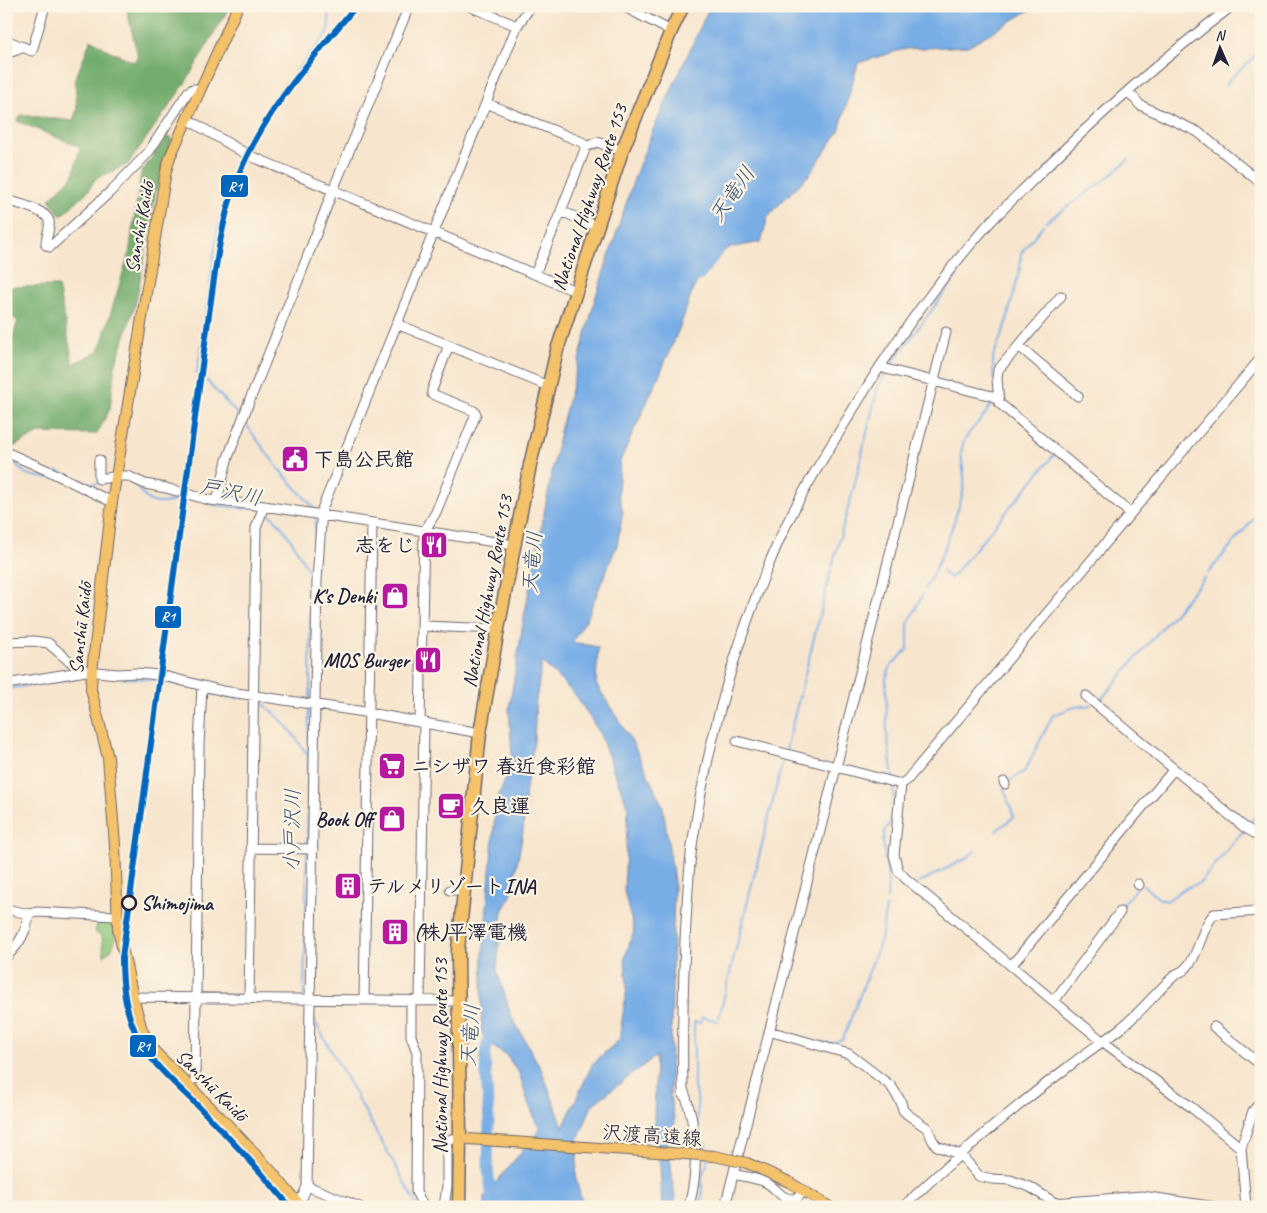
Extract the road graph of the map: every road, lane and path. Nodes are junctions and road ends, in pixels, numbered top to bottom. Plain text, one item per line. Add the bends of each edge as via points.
1 (45, 6) edge
2 (238, 6) edge
3 (409, 6) edge
4 (469, 6) edge
5 (531, 6) edge
6 (623, 6) edge
7 (683, 6) edge
8 (1232, 6) edge
9 (517, 26) junction
10 (671, 31) junction
11 (6, 40) edge
12 (24, 47) junction
13 (6, 54) edge
14 (200, 90) junction
15 (1128, 91) junction
16 (486, 103) junction
17 (187, 119) junction
18 (586, 147) junction
19 (622, 151) junction
20 (1261, 183) edge
21 (332, 190) junction
22 (6, 200) edge
23 (561, 211) junction
24 (596, 226) junction
25 (433, 233) junction
26 (535, 274) junction
27 (575, 291) junction
28 (1061, 296) dead end
29 (396, 324) junction
30 (946, 332) dead end
31 (449, 345) junction
32 (1019, 346) junction
33 (1261, 358) edge
34 (880, 366) junction
35 (934, 381) junction
36 (548, 386) junction
37 (1078, 396) dead end
38 (998, 399) junction
39 (6, 452) edge
40 (99, 460) dead end
41 (117, 476) junction
42 (217, 501) junction
43 (112, 502) junction
44 (263, 509) junction
45 (1130, 513) junction
46 (321, 515) junction
47 (372, 523) junction
48 (424, 532) junction
49 (514, 545) junction
50 (422, 626) junction
51 (498, 629) junction
52 (6, 642) edge
53 (90, 673) junction
54 (6, 684) edge
55 (202, 689) junction
56 (1086, 696) dead end
57 (253, 699) junction
58 (316, 705) junction
59 (370, 713) junction
60 (422, 722) junction
61 (480, 733) junction
62 (736, 741) dead end
63 (836, 766) junction
64 (1174, 769) junction
65 (896, 782) junction
66 (1261, 837) edge
67 (252, 848) junction
68 (309, 849) junction
69 (450, 890) dead end
70 (463, 890) junction
71 (6, 909) edge
72 (1261, 911) edge
73 (1120, 912) dead end
74 (29, 914) junction
75 (116, 916) junction
76 (6, 957) edge
77 (1011, 966) junction
78 (133, 997) junction
79 (196, 997) junction
80 (249, 999) junction
81 (364, 1000) junction
82 (307, 1001) junction
83 (415, 1001) junction
84 (457, 1001) junction
85 (1054, 1001) junction
86 (1214, 1027) dead end
87 (769, 1031) junction
88 (1102, 1041) junction
89 (1261, 1065) edge
90 (195, 1079) dead end
91 (1261, 1102) edge
92 (1251, 1116) junction
93 (1261, 1118) edge
94 (464, 1139) junction
95 (1241, 1148) junction
96 (961, 1155) junction
97 (734, 1174) junction
98 (307, 1186) junction
99 (689, 1191) dead end
100 (804, 1191) junction
101 (299, 1204) edge
102 (690, 1204) edge
103 (360, 1207) edge
104 (424, 1207) edge
105 (444, 1207) edge
106 (459, 1207) edge
107 (725, 1207) edge
108 (830, 1207) edge
109 (904, 1207) edge
110 (1216, 1207) edge
111 (1246, 1207) edge

1 - 12 street via 32,51
2 - 14 main road, Sanshū Kaidō
3 - 21 street
4 - 9 street
5 - 9 street
6 - 10 street
7 - 10 highway, National Highway Route 153
8 - 15 street
9 - 16 street
10 - 19 highway, National Highway Route 153
11 - 12 street
12 - 13 street
14 - 17 main road, Sanshū Kaidō
14 - 22 street via 188,92 148,153 50,247 46,245 49,219 44,214
15 - 20 street via 1140,105 1198,132
15 - 34 street via 1079,134 983,230
16 - 18 street via 582,142
16 - 25 street
17 - 21 street via 238,150
17 - 41 main road, Sanshū Kaidō via 170,158 162,192
18 - 19 street via 597,142
18 - 23 street
19 - 24 highway, National Highway Route 153
21 - 25 street
21 - 42 street via 227,460
23 - 24 street
23 - 26 street
24 - 27 highway, National Highway Route 153
25 - 26 street
25 - 29 street
26 - 27 street
27 - 36 highway, National Highway Route 153
28 - 32 street
29 - 31 street
29 - 46 street
30 - 35 street
31 - 36 street
31 - 48 street via 432,394 476,414 436,512
32 - 37 street
32 - 38 street via 997,373
33 - 45 street
34 - 35 street
34 - 102 street via 815,471 780,540 750,616 708,763 693,840 684,975 683,1092 691,1118 696,1162
35 - 38 street
35 - 63 street
36 - 49 highway, National Highway Route 153
38 - 45 street via 999,404
39 - 43 street
40 - 41 street via 99,479
41 - 42 street via 132,477 146,484
41 - 43 main road, Sanshū Kaidō
42 - 44 street
43 - 53 main road, Sanshū Kaidō
44 - 46 street
44 - 57 street via 256,528
45 - 65 street via 907,780
46 - 47 street
46 - 58 street
47 - 48 street
47 - 59 street
48 - 49 street
48 - 50 street
49 - 51 highway, National Highway Route 153
50 - 51 street
50 - 60 street
51 - 61 highway, National Highway Route 153
52 - 53 street via 48,643
53 - 54 street
53 - 55 street via 160,675
53 - 75 main road, Sanshū Kaidō via 108,758
55 - 57 street
55 - 79 street
56 - 64 street
57 - 58 street
57 - 67 street
58 - 59 street
58 - 68 street
59 - 60 street
59 - 81 street
60 - 61 street
60 - 83 street
61 - 70 highway, National Highway Route 153
62 - 63 street
63 - 65 street
63 - 87 street
64 - 66 street
64 - 77 street
65 - 77 street via 894,855 898,870
67 - 68 street
67 - 80 street
68 - 82 street
69 - 70 street
70 - 84 highway, National Highway Route 153
71 - 74 street
72 - 88 street via 1214,914 1184,970
73 - 85 street
74 - 75 street
74 - 76 street via 22,937
75 - 78 main road, Sanshū Kaidō
77 - 85 street
78 - 79 street
78 - 101 main road, Sanshū Kaidō via 142,1030 153,1050 226,1122
79 - 80 street
79 - 90 street
80 - 82 street
81 - 82 street
81 - 83 street
82 - 98 street
83 - 84 street
83 - 104 street via 411,1036 417,1052 416,1192
84 - 94 highway, National Highway Route 153
85 - 88 street
86 - 89 street
87 - 96 street via 849,1054 891,1086 903,1110 927,1128 938,1146
87 - 97 street
88 - 95 street
88 - 96 street
91 - 92 street
92 - 93 street
92 - 95 street
94 - 100 main road, 沢渡高遠線, bridge via 714,1156 747,1163
94 - 105 street via 447,1142
94 - 106 highway, National Highway Route 153
95 - 111 street
96 - 109 street
96 - 110 street via 979,1176 1010,1180 1030,1187 1055,1203 1142,1196
97 - 100 street via 765,1182 789,1200 796,1199
97 - 107 street
98 - 101 street
98 - 103 street
99 - 102 street
100 - 108 main road, 沢渡高遠線

